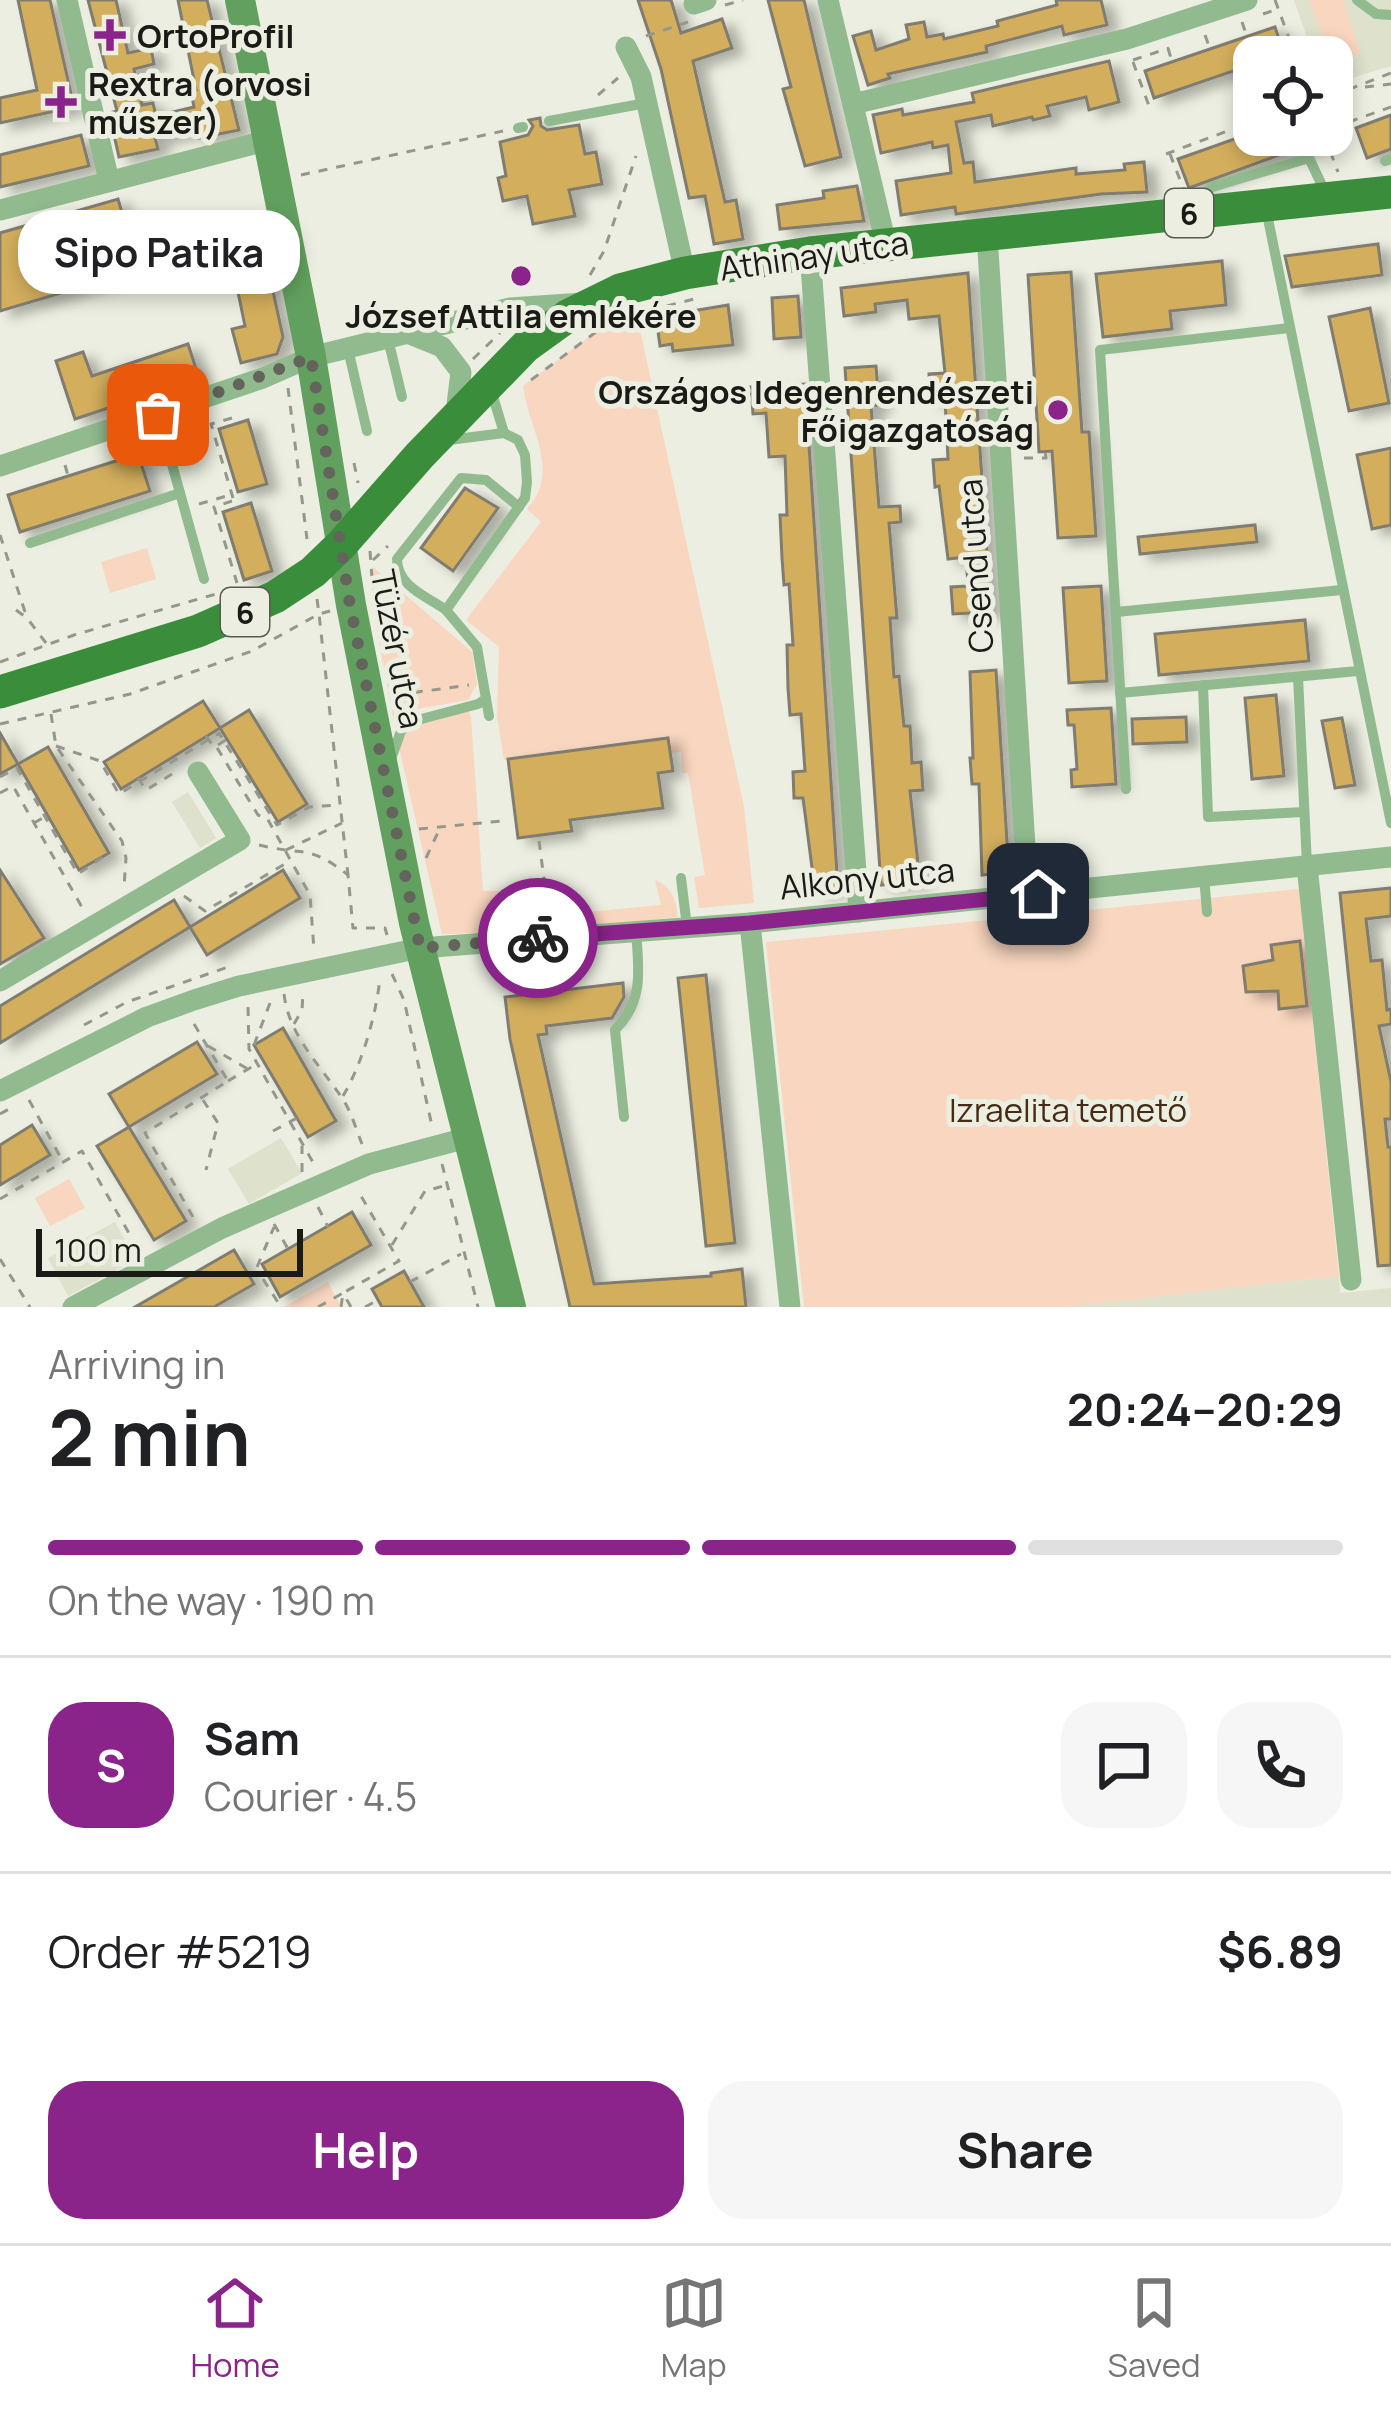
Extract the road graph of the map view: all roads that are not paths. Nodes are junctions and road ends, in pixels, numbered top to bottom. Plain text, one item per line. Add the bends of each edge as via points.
1 (67, 0) edge
2 (240, 0) edge
3 (829, 0) edge
4 (1357, 0) edge
5 (1244, 11) edge
6 (1391, 15) edge
7 (635, 46) road end
8 (646, 103) junction
9 (853, 104) junction
10 (549, 122) dead end
11 (269, 140) junction
12 (1389, 171) edge
13 (109, 181) junction
14 (1335, 189) junction
15 (1194, 205) junction
16 (1265, 206) junction
17 (0, 210) edge
18 (987, 234) junction
19 (886, 244) junction
20 (810, 253) junction
21 (691, 286) junction
22 (588, 292) junction
23 (1289, 328) junction
24 (399, 337) junction
25 (348, 349) junction
26 (311, 357) junction
27 (402, 397) dead end
28 (494, 397) junction
29 (158, 415) junction
30 (454, 419) junction
31 (367, 431) dead end
32 (504, 433) junction
33 (420, 455) junction
34 (0, 466) edge
35 (180, 493) junction
36 (519, 507) junction
37 (30, 543) dead end
38 (341, 545) junction
39 (204, 579) dead end
40 (1342, 590) junction
41 (446, 610) junction
42 (1116, 612) junction
43 (1358, 671) junction
44 (1298, 677) junction
45 (1203, 686) junction
46 (0, 692) edge
47 (1120, 693) junction
48 (485, 699) junction
49 (489, 716) dead end
50 (386, 770) junction
51 (189, 771) road end
52 (1126, 790) dead end
53 (1304, 812) junction
54 (1391, 823) edge
55 (1391, 857) edge
56 (1307, 866) junction
57 (1204, 876) junction
58 (681, 878) dead end
59 (1028, 895) junction
60 (859, 911) junction
61 (1208, 912) dead end
62 (750, 923) junction
63 (687, 927) junction
64 (636, 932) junction
65 (420, 948) junction
66 (0, 981) edge
67 (0, 1091) edge
68 (624, 1117) dead end
69 (470, 1137) junction
70 (1351, 1280) dead end
71 (73, 1307) edge
72 (511, 1307) edge
73 (790, 1307) edge

1 - 13 street
2 - 11 street, Tüzér utca
3 - 9 street
4 - 6 lane
5 - 9 street
7 - 8 street
8 - 10 lane
8 - 21 street
9 - 19 street
11 - 13 street
11 - 26 street, Tüzér utca
12 - 14 main road, Athinay utca / 6
13 - 17 street
14 - 15 lane via 1309,158 1211,187
14 - 16 main road, Athinay utca / 6
15 - 16 main road, Athinay utca / 6
15 - 18 main road, Athinay utca / 6
16 - 23 lane
18 - 19 main road, Athinay utca / 6
18 - 59 street, Csend utca
19 - 20 main road, Athinay utca / 6
20 - 21 main road, Athinay utca / 6
20 - 60 street
21 - 22 main road, Athinay utca / 6
22 - 24 street
22 - 28 main road, Athinay utca / 6 via 538,336
23 - 40 lane
23 - 42 lane via 1100,350
24 - 25 street
24 - 27 lane
24 - 30 street via 442,347 460,372
25 - 26 street
25 - 31 lane
26 - 29 street
26 - 38 street, Tüzér utca
28 - 30 main road, Athinay utca / 6
28 - 32 lane
29 - 34 street
29 - 35 lane
30 - 33 main road, Athinay utca / 6
32 - 33 lane via 458,436
32 - 36 lane via 525,455
33 - 38 main road, Athinay utca / 6
35 - 37 lane
35 - 39 lane
36 - 41 lane
36 - 41 lane via 485,480 461,478 397,559 404,581
38 - 46 main road, 6 via 313,572 237,616
38 - 50 street, Tüzér utca
40 - 42 lane
40 - 43 lane
41 - 48 lane via 477,646
42 - 47 lane
43 - 44 lane
43 - 54 lane
44 - 45 lane
44 - 53 lane
45 - 47 lane
45 - 53 lane via 1208,817
47 - 52 lane
48 - 49 lane
48 - 50 lane via 410,722
50 - 65 street, Tüzér utca
51 - 66 street via 240,840
53 - 56 lane
55 - 56 street, Alkony utca
56 - 57 street, Alkony utca
56 - 70 street
57 - 59 street, Alkony utca
57 - 61 lane
58 - 63 lane
59 - 60 street, Alkony utca
60 - 62 street, Alkony utca
62 - 63 street, Alkony utca
62 - 73 street
63 - 64 street, Alkony utca
64 - 65 street, Alkony utca
64 - 68 lane via 640,985 631,1014 615,1030
65 - 67 street, Alkony utca via 390,966 239,986 194,1000
65 - 69 street, Tüzér utca
69 - 71 street via 369,1164 222,1228
69 - 72 street, Tüzér utca

